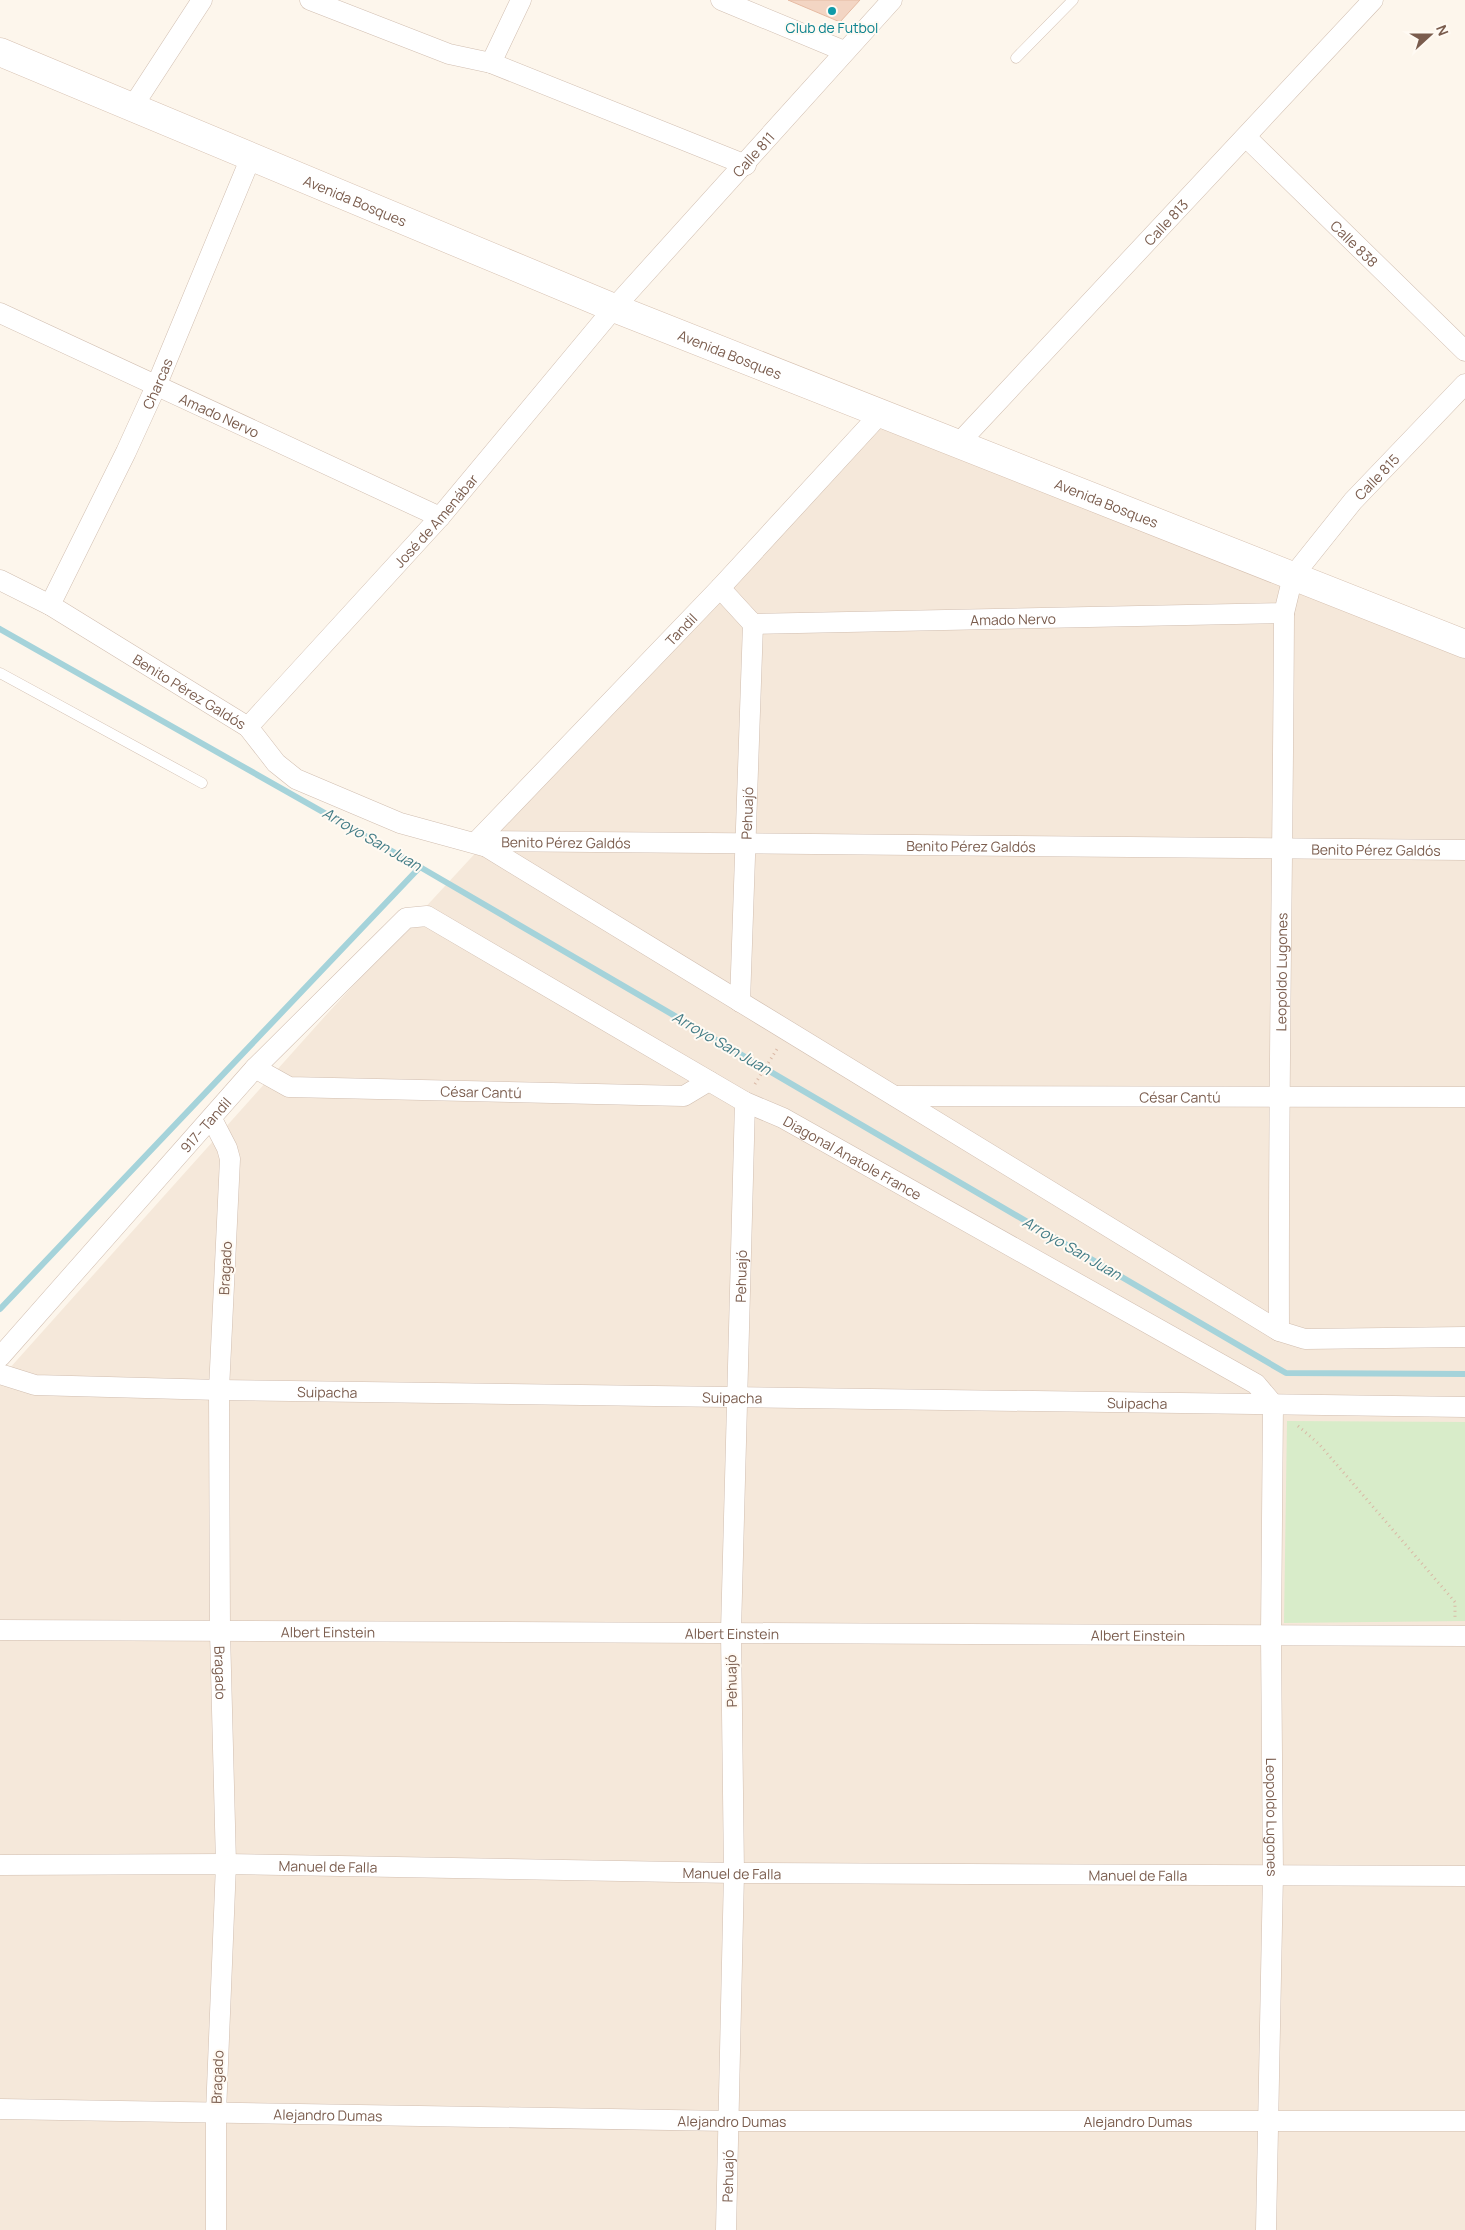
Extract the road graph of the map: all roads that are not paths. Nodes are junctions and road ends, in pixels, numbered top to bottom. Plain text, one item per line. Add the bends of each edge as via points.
1 (202, 0) edge
2 (310, 0) edge
3 (521, 0) edge
4 (721, 0) edge
5 (892, 0) edge
6 (1073, 0) edge
7 (1373, 0) edge
8 (844, 51) junction
9 (0, 52) edge
10 (1016, 58) dead end
11 (491, 63) junction
12 (133, 106) junction
13 (1246, 137) junction
14 (251, 157) junction
15 (746, 164) junction
16 (614, 308) junction
17 (0, 313) edge
18 (1465, 351) edge
19 (157, 384) junction
20 (1465, 384) edge
21 (880, 414) junction
22 (958, 444) junction
23 (440, 517) junction
24 (1293, 576) junction
25 (0, 580) edge
26 (720, 588) junction
27 (50, 605) junction
28 (1284, 613) junction
29 (753, 624) junction
30 (1465, 644) edge
31 (0, 673) edge
32 (248, 727) junction
33 (202, 783) dead end
34 (481, 844) junction
35 (744, 844) junction
36 (1283, 849) junction
37 (1465, 850) edge
38 (427, 916) joint
39 (740, 1002) junction
40 (255, 1068) junction
41 (709, 1081) junction
42 (750, 1093) junction
43 (895, 1096) junction
44 (1278, 1096) junction
45 (1465, 1097) edge
46 (212, 1119) junction
47 (1279, 1331) junction
48 (1465, 1337) edge
49 (0, 1356) edge
50 (0, 1374) edge
51 (219, 1390) junction
52 (736, 1398) junction
53 (1273, 1404) junction
54 (1465, 1407) edge
55 (0, 1630) edge
56 (220, 1632) junction
57 (731, 1632) junction
58 (1271, 1635) junction
59 (1460, 1636) edge
60 (226, 1864) junction
61 (0, 1866) edge
62 (734, 1873) junction
63 (1273, 1874) junction
64 (1465, 1876) edge
65 (0, 2109) edge
66 (216, 2113) junction
67 (1268, 2120) junction
68 (728, 2121) junction
69 (1465, 2121) edge
70 (216, 2230) edge
71 (726, 2230) edge
72 (1266, 2230) edge

1 - 12 street
2 - 11 street via 449,54
3 - 11 street
4 - 8 street
5 - 8 street, Calle 811
6 - 10 lane
7 - 13 street, Calle 813
8 - 15 street, Calle 811
9 - 12 main road, Avenida Bosques
11 - 15 street
12 - 14 main road, Avenida Bosques
13 - 18 street, Calle 838
13 - 22 street, Calle 813
14 - 16 main road, Avenida Bosques
14 - 19 street, Charcas
15 - 16 street, Calle 811
16 - 21 main road, Avenida Bosques
16 - 23 street, José de Amenábar
17 - 19 street, Amado Nervo
19 - 23 street, Amado Nervo
19 - 27 street, Charcas
20 - 24 street, Calle 815 via 1353,501
21 - 22 main road, Avenida Bosques
21 - 26 street, Tandil
22 - 24 main road, Avenida Bosques
23 - 32 street, José de Amenábar
24 - 28 street
24 - 30 main road, Avenida Bosques
25 - 27 street, Benito Pérez Galdós
26 - 29 street
26 - 34 street, Tandil
27 - 32 street, Benito Pérez Galdós
28 - 29 street, Amado Nervo
28 - 36 street, Leopoldo Lugones
29 - 35 street, Pehuajó
31 - 33 lane
32 - 34 street, Benito Pérez Galdós via 276,763 296,778 400,823
34 - 35 street, Benito Pérez Galdós
34 - 39 street
35 - 36 street, Benito Pérez Galdós
35 - 39 street, Pehuajó
36 - 37 street, Benito Pérez Galdós
36 - 44 street, Leopoldo Lugones
38 - 40 street, 917- Tandil via 406,918
38 - 41 street, Diagonal Anatole France
39 - 43 street
40 - 41 street, César Cantú via 289,1087 684,1096
40 - 46 street, 917- Tandil
41 - 42 street, Diagonal Anatole France
42 - 52 street, Pehuajó
42 - 53 street, Diagonal Anatole France via 782,1118 1256,1384
43 - 44 street, César Cantú
43 - 47 street
44 - 45 street, César Cantú
44 - 47 street, Leopoldo Lugones
46 - 49 street, 917- Tandil
46 - 51 street, Bragado via 230,1159
47 - 48 street via 1305,1339
50 - 51 street, Suipacha via 35,1385
51 - 52 street, Suipacha
51 - 56 street, Bragado
52 - 53 street, Suipacha
52 - 57 street, Pehuajó
53 - 54 street, Suipacha
53 - 58 street, Leopoldo Lugones
55 - 56 street, Albert Einstein
56 - 57 street, Albert Einstein
56 - 60 street, Bragado
57 - 58 street, Albert Einstein
57 - 62 street, Pehuajó
58 - 59 street, Albert Einstein
58 - 63 street, Leopoldo Lugones
60 - 61 street, Manuel de Falla
60 - 62 street, Manuel de Falla
60 - 66 street, Bragado
62 - 63 street, Manuel de Falla
62 - 68 street, Pehuajó
63 - 64 street, Manuel de Falla
63 - 67 street, Leopoldo Lugones
65 - 66 street, Alejandro Dumas
66 - 68 street, Alejandro Dumas
66 - 70 street, Bragado
67 - 68 street, Alejandro Dumas
67 - 69 street, Alejandro Dumas
67 - 72 street, Leopoldo Lugones
68 - 71 street, Pehuajó

